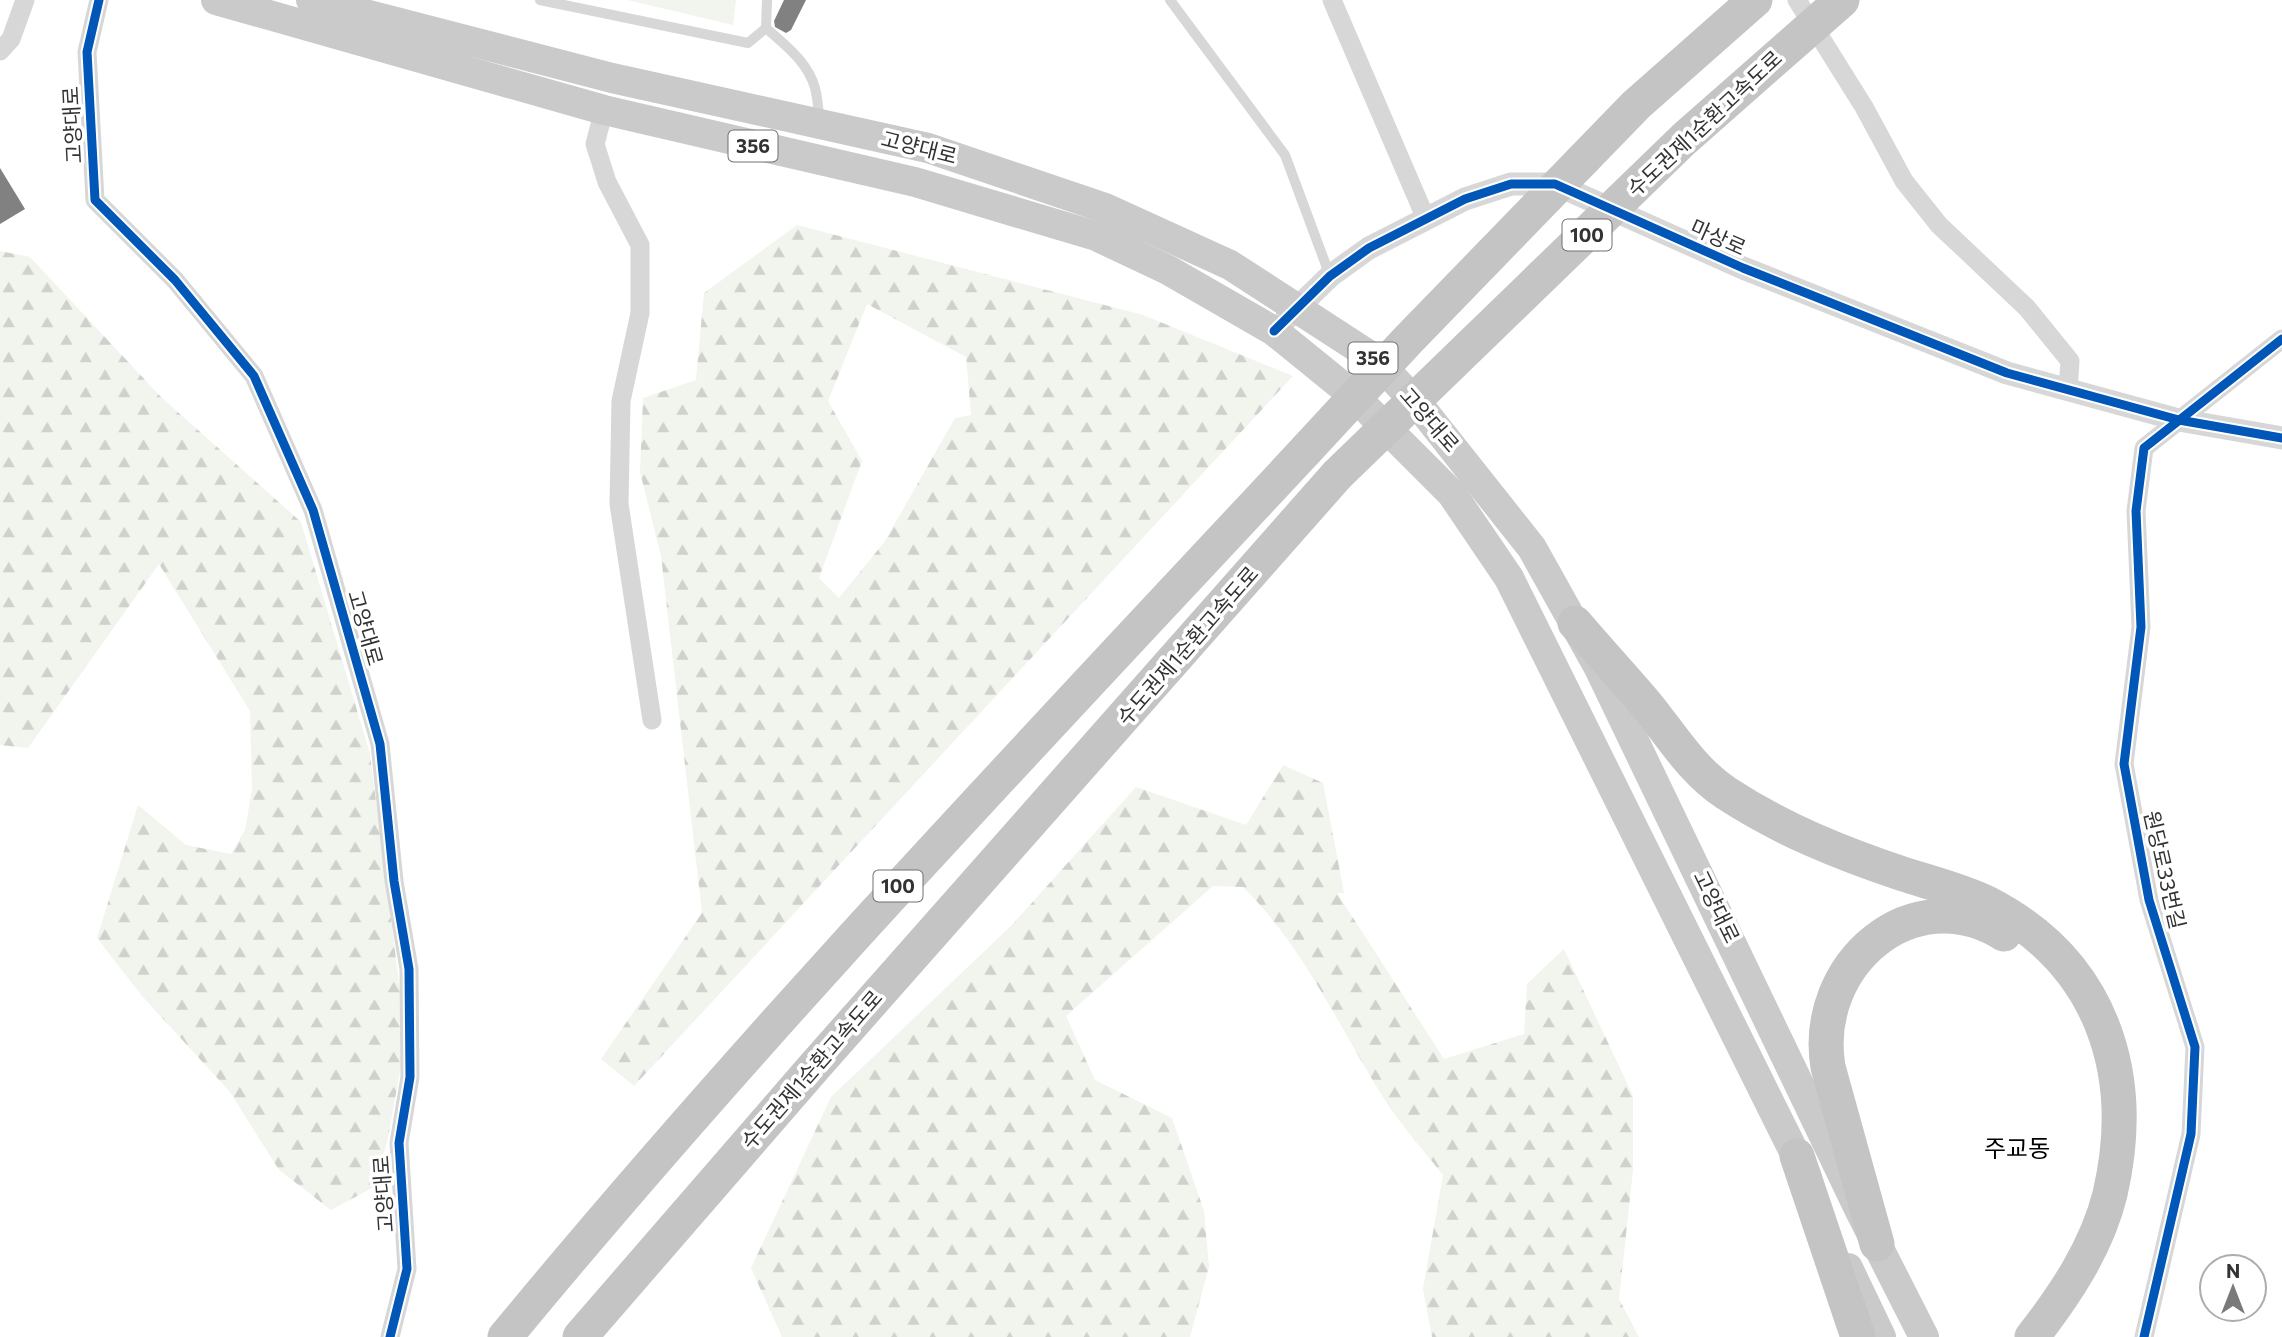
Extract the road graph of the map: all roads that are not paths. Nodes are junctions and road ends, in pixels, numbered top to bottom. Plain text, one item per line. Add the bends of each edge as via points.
1 (25, 0) edge
2 (99, 0) edge
3 (216, 0) edge
4 (312, 0) edge
5 (540, 0) edge
6 (767, 0) edge
7 (1170, 0) edge
8 (1332, 0) edge
9 (1755, 0) edge
10 (1797, 0) edge
11 (1842, 0) edge
12 (766, 28) junction
13 (0, 51) edge
14 (604, 110) junction
15 (826, 126) junction
16 (1426, 219) junction
17 (1330, 276) junction
18 (1298, 308) junction
19 (1274, 331) junction
20 (2282, 339) edge
21 (2068, 390) junction
22 (2179, 420) junction
23 (2282, 439) edge
24 (1575, 623) junction
25 (652, 720) dead end
26 (814, 1067) junction
27 (1797, 1156) junction
28 (1877, 1244) junction
29 (2041, 1316) edge
30 (390, 1337) edge
31 (505, 1337) edge
32 (580, 1337) edge
33 (612, 1337) edge
34 (1858, 1337) edge
35 (1881, 1337) edge
36 (1924, 1337) edge
37 (2006, 1337) edge
38 (2144, 1337) edge

1 - 13 street via 11,39
2 - 30 street, 고양대로 via 87,52 95,200 175,280 254,376 313,510 380,744 394,881 409,969 410,1077 398,1143 407,1269
3 - 14 main road, 고양대로 / 356
4 - 15 main road, 고양대로 / 356 via 612,78
5 - 12 lane via 748,43
6 - 12 lane
7 - 17 lane via 1285,155
8 - 16 street
9 - 31 highway, 수도권제1순환고속도로 / 100, bridge via 1636,105 1426,321 869,918 614,1206
10 - 21 street via 1904,181 1940,225 2028,308 2070,361
11 - 26 highway, 수도권제1순환고속도로 / 100, bridge via 1684,139 1337,475
12 - 15 lane via 805,67 815,86 819,121
14 - 19 main road, 고양대로 / 356 via 915,182 1096,236 1168,270
14 - 25 street via 594,144 607,182 640,245 640,313 621,401 619,504
15 - 18 main road, 고양대로 / 356 via 928,148 1105,208 1230,265
16 - 17 street, 마상로 via 1368,248
16 - 21 street, 마상로 via 1511,184 1555,184 1756,273 2007,373
17 - 18 street, 마상로
18 - 19 street, 마상로
18 - 24 main road, 고양대로 / 356 via 1375,359 1421,408 1532,548
19 - 27 main road, 고양대로 / 356 via 1353,395 1452,494 1509,578
20 - 22 street
21 - 22 street, 마상로
22 - 23 street, 마상로
22 - 38 street, 원당로33번길 via 2144,448 2136,511 2141,627 2124,764 2149,900 2195,1046 2191,1135
24 - 28 main road, 고양대로 / 356
24 - 29 highway via 1682,751 1723,791 1812,841 1989,904 2047,943 2087,993 2111,1046 2119,1079 2109,1195 2073,1280
26 - 32 highway, 수도권제1순환고속도로 / 100
26 - 33 highway via 726,1201
27 - 34 highway
27 - 35 main road, 고양대로 / 356
28 - 29 highway via 1826,1055 1827,1013 1834,992 1846,968 1893,929 1939,917 1992,927 2044,964 2064,991 2089,1042 2101,1097 2100,1133 2082,1220
28 - 36 main road, 고양대로 / 356
29 - 37 highway

